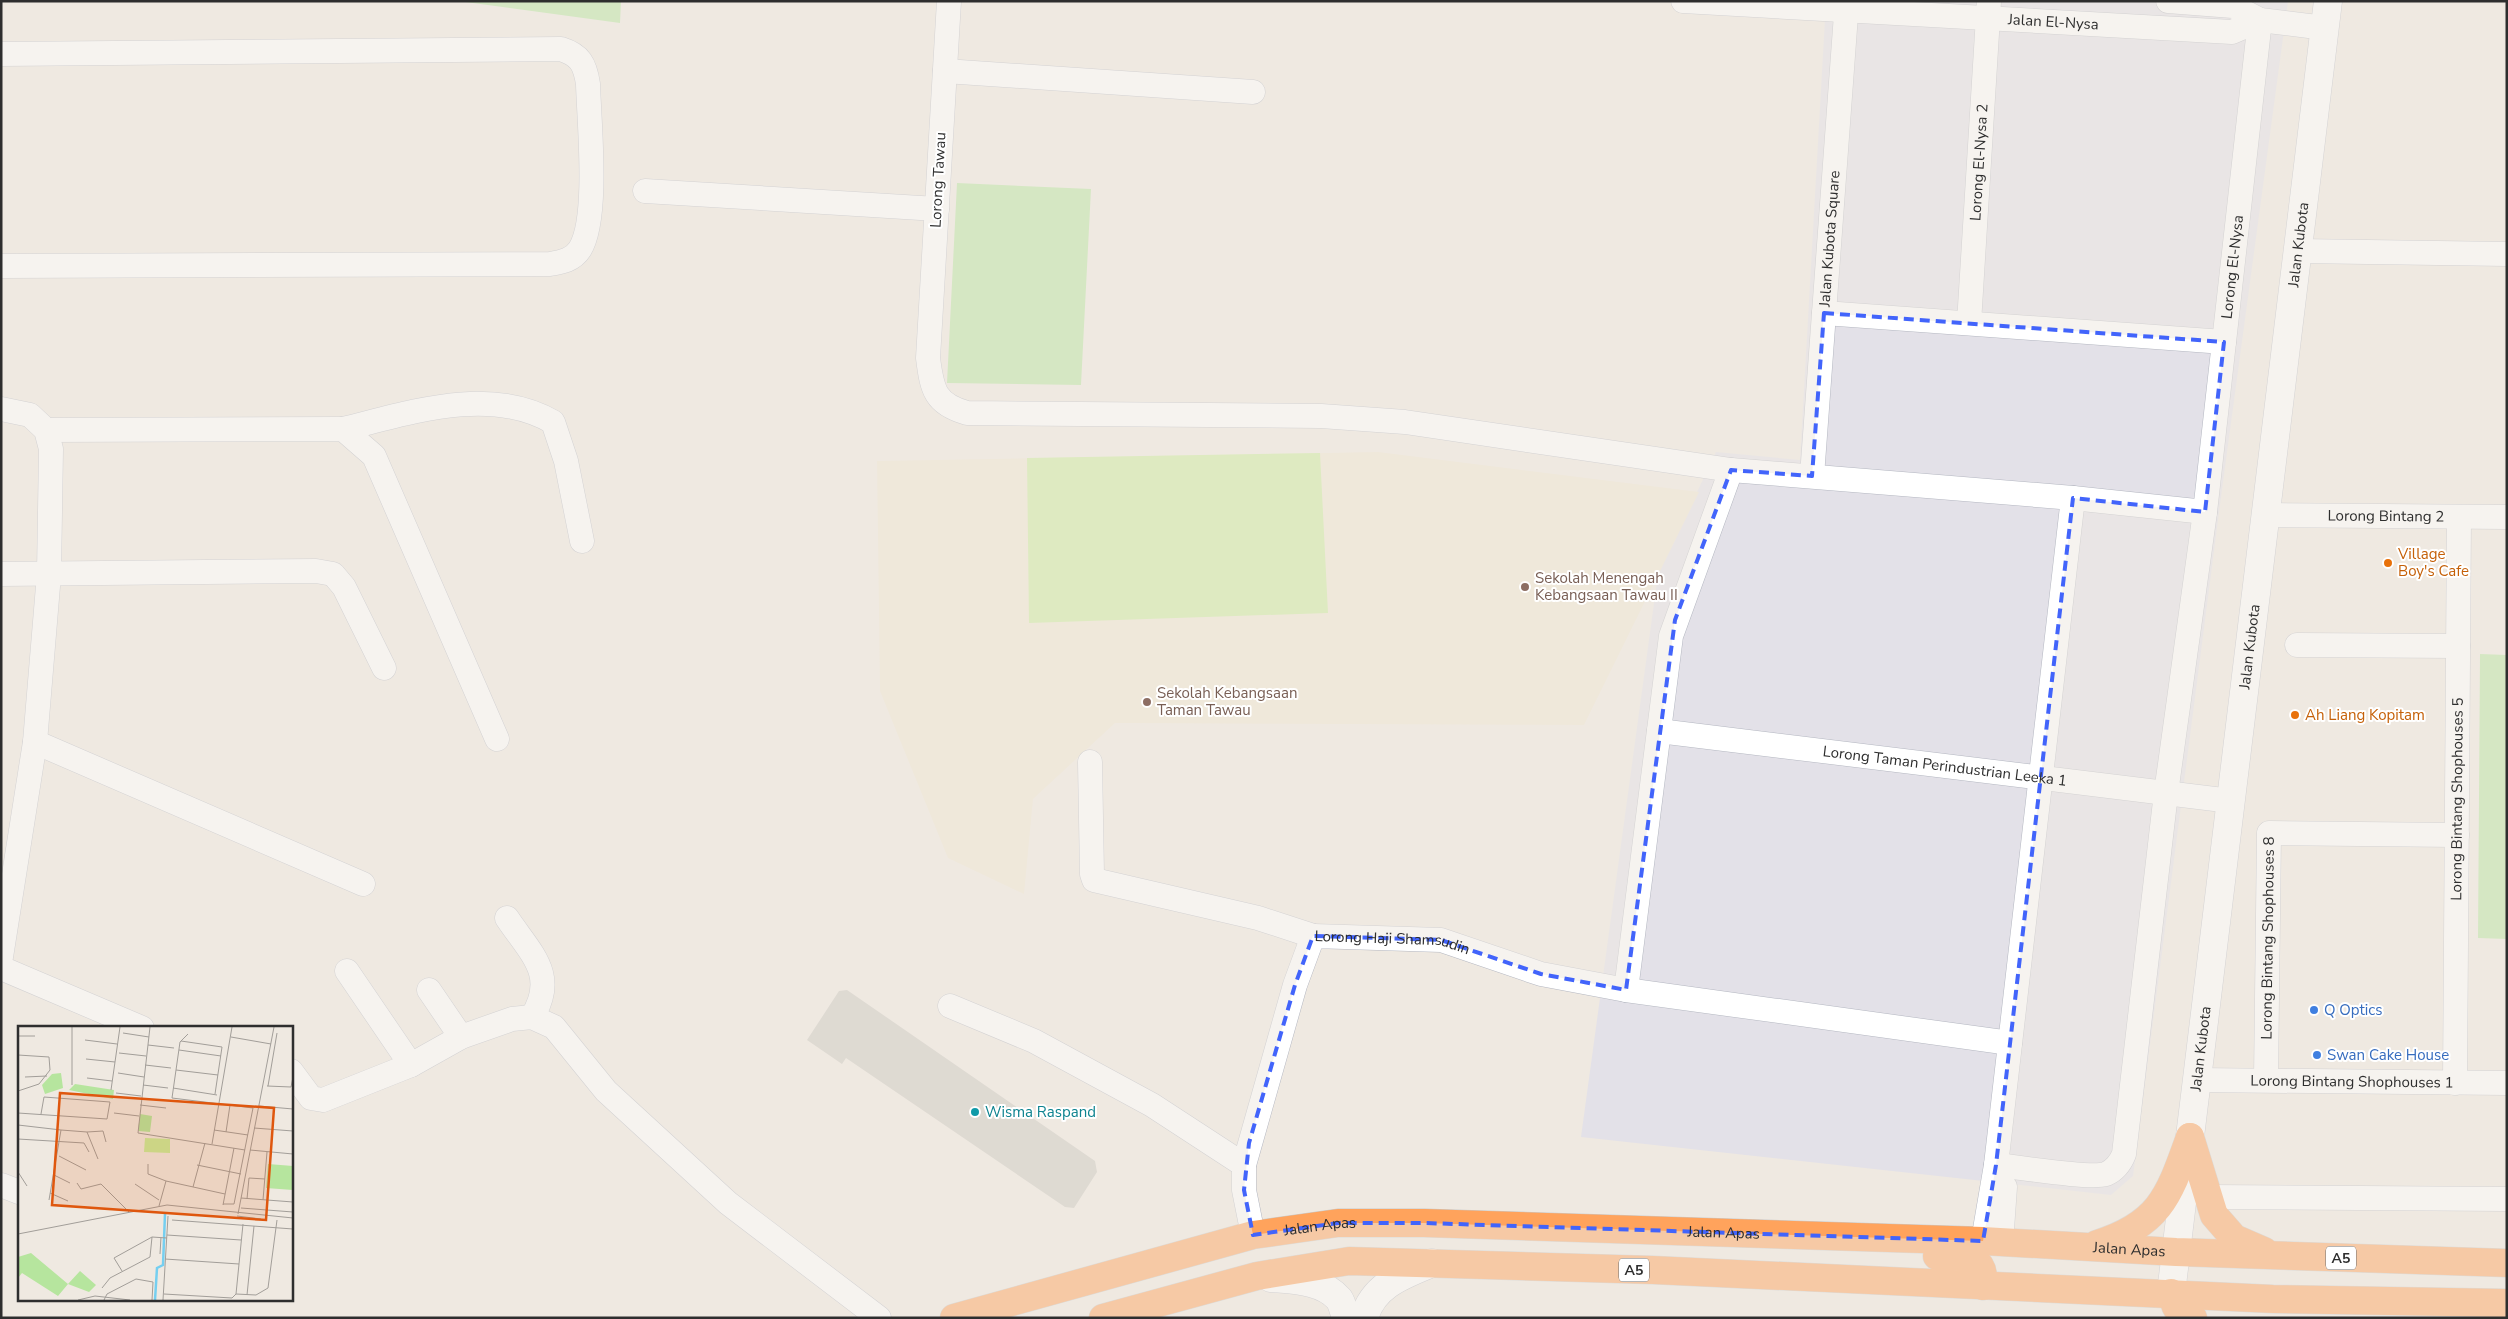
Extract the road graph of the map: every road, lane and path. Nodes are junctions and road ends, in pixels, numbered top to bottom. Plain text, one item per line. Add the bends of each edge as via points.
1 (948, 1) edge
2 (1682, 1) edge
3 (2168, 1) edge
4 (2328, 1) edge
5 (1782, 4) edge
6 (1846, 7) edge
7 (1989, 9) edge
8 (2260, 20) junction
9 (2325, 28) junction
10 (1, 54) edge
11 (944, 71) junction
12 (1253, 92) dead end
13 (645, 191) dead end
14 (937, 209) junction
15 (2298, 251) junction
16 (2507, 254) edge
17 (1, 266) edge
18 (1824, 313) junction
19 (1969, 324) junction
20 (2224, 342) junction
21 (1, 409) edge
22 (343, 429) junction
23 (46, 430) junction
24 (1731, 470) junction
25 (1812, 476) junction
26 (2073, 498) junction
27 (2205, 512) junction
28 (2266, 515) junction
29 (2459, 517) junction
30 (2507, 517) edge
31 (582, 541) dead end
32 (1, 574) edge
33 (49, 574) junction
34 (2297, 646) dead end
35 (2458, 646) junction
36 (384, 668) dead end
37 (1659, 732) junction
38 (497, 739) dead end
39 (35, 742) junction
40 (1090, 762) dead end
41 (2041, 778) junction
42 (2166, 793) junction
43 (2225, 800) junction
44 (2457, 835) junction
45 (362, 884) dead end
46 (507, 918) dead end
47 (1313, 936) junction
48 (1, 957) edge
49 (1, 968) edge
50 (347, 971) dead end
51 (429, 990) dead end
52 (1626, 990) junction
53 (950, 1006) dead end
54 (532, 1018) junction
55 (137, 1026) edge
56 (461, 1037) junction
57 (2010, 1043) junction
58 (411, 1065) junction
59 (292, 1072) edge
60 (2197, 1080) junction
61 (2266, 1080) junction
62 (2455, 1083) junction
63 (2507, 1083) edge
64 (2190, 1137) junction
65 (1244, 1165) junction
66 (1996, 1165) junction
67 (1, 1185) edge
68 (18, 1192) edge
69 (2207, 1197) junction
70 (2507, 1199) edge
71 (1253, 1235) junction
72 (1790, 1236) junction
73 (1992, 1242) junction
74 (2082, 1248) junction
75 (2176, 1252) junction
76 (2278, 1256) junction
77 (2505, 1261) edge
78 (1432, 1263) junction
79 (1257, 1276) junction
80 (1983, 1286) junction
81 (2171, 1293) junction
82 (2450, 1302) junction
83 (2507, 1303) edge
84 (880, 1318) edge
85 (954, 1318) edge
86 (1104, 1318) edge
87 (1346, 1318) edge
88 (1364, 1318) edge
89 (2192, 1318) edge
90 (2420, 1318) edge

1 - 11 street, Lorong Tawau
2 - 5 street, Jalan El-Nysa
3 - 8 street via 2233,6
4 - 9 street, Jalan Kubota
5 - 6 street, Jalan El-Nysa
6 - 7 street, Jalan El-Nysa via 1881,11
6 - 18 street, Jalan Kubota Square
7 - 8 street, Jalan El-Nysa via 2232,32
7 - 19 street, Lorong El-Nysa 2
8 - 9 street
8 - 20 street, Lorong El-Nysa
9 - 15 street, Jalan Kubota
10 - 17 street via 560,49 581,59 586,70 590,191 588,225 579,250 567,261 550,264
11 - 12 street
11 - 14 street, Lorong Tawau
13 - 14 street
14 - 24 street, Lorong Tawau via 928,358 932,384 941,401 951,408 967,413 1321,416 1405,422
15 - 16 street
15 - 28 street, Jalan Kubota
18 - 19 street
18 - 25 street, Jalan Kubota Square
19 - 20 street
20 - 27 street, Lorong El-Nysa
21 - 23 street via 30,415
22 - 23 street
22 - 31 street via 422,410 467,404 507,406 535,412 553,422 566,462
22 - 38 street via 374,456
23 - 33 street via 51,449
24 - 25 street, Lorong Tawau
24 - 37 street via 1673,628
25 - 26 street, Lorong Tawau
26 - 27 street, Lorong Tawau
26 - 41 street
27 - 42 street, Lorong El-Nysa
28 - 29 street, Lorong Bintang 2
28 - 43 street, Jalan Kubota
29 - 30 street, Lorong Bintang 2
29 - 35 street, Lorong Bintang Shophouses 5
32 - 33 street
33 - 36 street via 316,571 333,574 344,587
33 - 39 street
34 - 35 street
35 - 44 street, Lorong Bintang Shophouses 5
37 - 41 street, Lorong Taman Perindustrian Leeka 1
37 - 52 street
39 - 45 street
39 - 48 street
40 - 47 street via 1094,880 1258,918
41 - 42 street, Lorong Taman Perindustrian Leeka 1
41 - 57 street
42 - 43 street, Lorong Taman Perindustrian Leeka 1
42 - 66 street, Lorong El-Nysa via 2124,1154 2120,1163 2106,1174 2096,1176
43 - 60 street, Jalan Kubota
44 - 61 street, Lorong Bintang Shophouses 8 via 2270,833
44 - 62 street, Lorong Bintang Shophouses 5
46 - 54 street via 543,972 544,989
47 - 52 street, Lorong Haji Shamsudin via 1442,940 1541,974
47 - 65 street, Lorong Haji Shamsudin via 1294,985
49 - 55 street
50 - 58 street
51 - 56 street
52 - 57 street, Lorong Haji Shamsudin
53 - 65 street via 1034,1041 1126,1092
54 - 56 street via 512,1019
54 - 84 street via 554,1027 606,1091 728,1203
56 - 58 street
57 - 66 street
58 - 59 street via 323,1100 311,1098
60 - 61 street, Lorong Bintang Shophouses 1
60 - 64 street, Jalan Kubota
61 - 62 street, Lorong Bintang Shophouses 1
62 - 63 street, Lorong Bintang Shophouses 1
64 - 69 highway
64 - 74 highway via 2174,1182 2158,1209 2130,1232
64 - 75 street, Jalan Kubota
65 - 71 street, Lorong Haji Shamsudin via 1244,1190
66 - 73 street
67 - 68 street
69 - 70 street
69 - 76 highway via 2214,1215 2234,1238
71 - 72 highway, Jalan Apas / A5 via 1338,1223 1424,1223
71 - 85 highway, Jalan Apas / A5
72 - 73 highway, Jalan Apas / A5
72 - 80 highway via 1890,1252 1966,1258 1980,1264
73 - 74 highway, Jalan Apas / A5
74 - 75 highway, Jalan Apas / A5
75 - 76 highway, Jalan Apas / A5
75 - 81 street, Jalan Kubota
76 - 77 highway, Jalan Apas / A5
78 - 79 highway, A5 via 1349,1261
78 - 80 highway, A5
78 - 88 street via 1401,1275 1379,1290 1368,1304
79 - 86 highway, A5
79 - 87 street via 1305,1281 1324,1287 1340,1300
80 - 81 highway, A5
81 - 82 highway, A5 via 2273,1299
81 - 89 highway via 2176,1307
82 - 83 highway, A5
82 - 90 highway via 2437,1312

